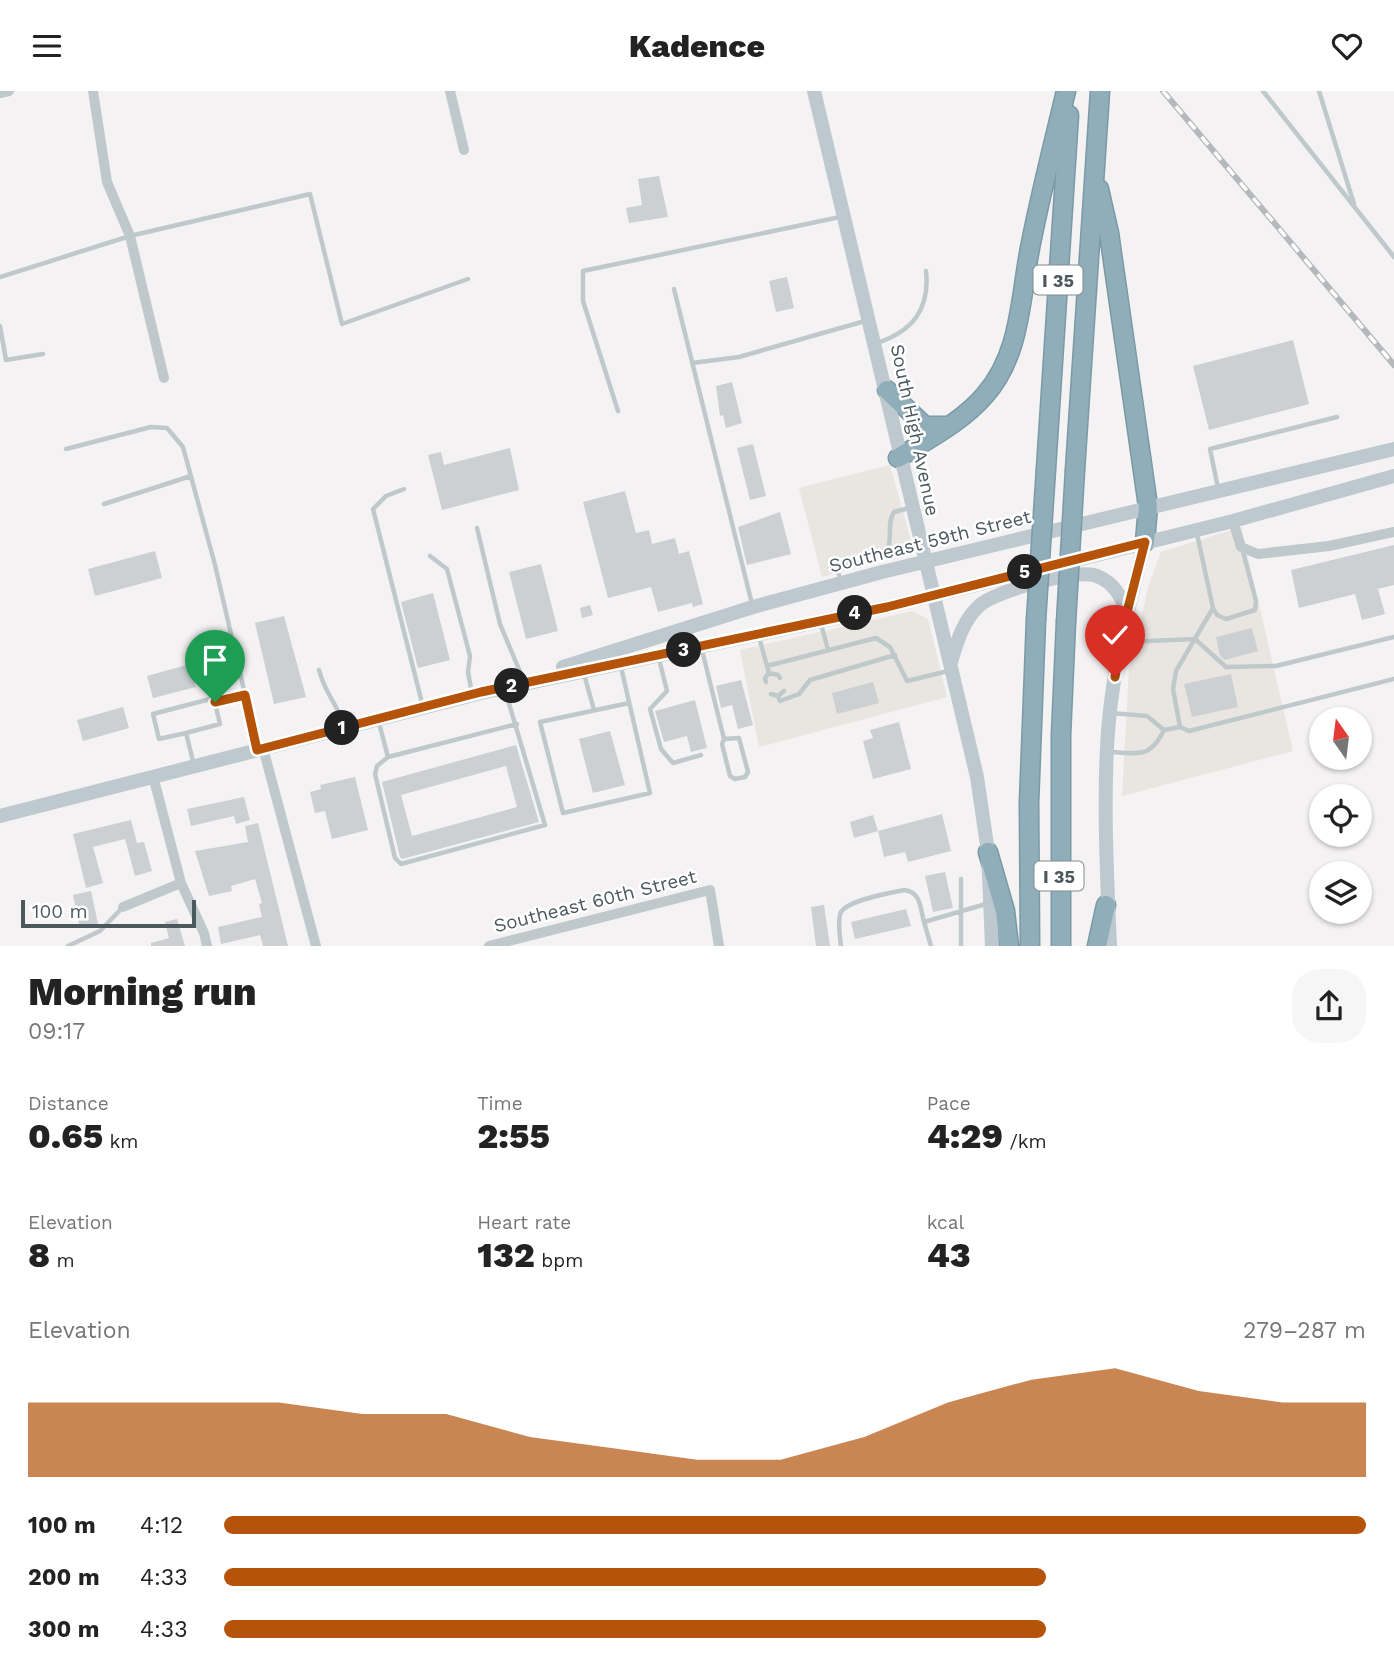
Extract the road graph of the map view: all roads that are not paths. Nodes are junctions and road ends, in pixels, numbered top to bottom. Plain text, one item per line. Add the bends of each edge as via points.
1 (9, 91) edge
2 (93, 91) edge
3 (450, 91) edge
4 (814, 91) edge
5 (1068, 91) edge
6 (1263, 91) edge
7 (1319, 91) edge
8 (0, 93) edge
9 (1100, 97) edge
10 (464, 150) dead end
11 (1096, 172) junction
12 (1356, 208) junction
13 (844, 216) junction
14 (130, 236) junction
15 (1394, 257) edge
16 (926, 271) dead end
17 (0, 277) edge
18 (468, 279) dead end
19 (674, 289) dead end
20 (870, 320) junction
21 (0, 326) edge
22 (876, 344) junction
23 (43, 354) dead end
24 (692, 363) junction
25 (164, 378) dead end
26 (887, 390) junction
27 (618, 411) dead end
28 (1337, 417) dead end
29 (947, 426) junction
30 (66, 449) dead end
31 (1394, 449) edge
32 (898, 458) junction
33 (191, 476) junction
34 (1394, 476) edge
35 (404, 489) dead end
36 (1218, 489) junction
37 (104, 504) dead end
38 (1148, 506) junction
39 (911, 507) junction
40 (1233, 521) junction
41 (477, 528) dead end
42 (1196, 530) junction
43 (1394, 532) edge
44 (1145, 542) junction
45 (1241, 547) junction
46 (430, 556) dead end
47 (925, 561) junction
48 (841, 583) junction
49 (933, 594) junction
50 (753, 607) junction
51 (1213, 607) junction
52 (1127, 612) junction
53 (820, 621) junction
54 (758, 634) junction
55 (1394, 638) edge
56 (1195, 639) junction
57 (1121, 642) junction
58 (233, 644) junction
59 (701, 646) junction
60 (829, 651) junction
61 (658, 655) junction
62 (895, 655) junction
63 (620, 663) junction
64 (767, 666) junction
65 (951, 667) junction
66 (824, 669) dead end
67 (318, 670) dead end
68 (583, 671) junction
69 (769, 673) junction
70 (825, 675) junction
71 (780, 678) dead end
72 (523, 679) junction
73 (1394, 679) edge
74 (766, 682) dead end
75 (504, 688) junction
76 (784, 691) dead end
77 (477, 694) junction
78 (771, 694) dead end
79 (245, 695) junction
80 (778, 696) junction
81 (214, 700) junction
82 (629, 703) junction
83 (193, 704) junction
84 (423, 708) junction
85 (170, 709) junction
86 (594, 710) junction
87 (195, 711) dead end
88 (1110, 713) junction
89 (172, 717) dead end
90 (378, 719) junction
91 (198, 723) dead end
92 (517, 723) junction
93 (345, 727) junction
94 (1180, 727) junction
95 (175, 728) dead end
96 (200, 729) junction
97 (1164, 730) junction
98 (186, 733) junction
99 (176, 735) junction
100 (724, 739) junction
101 (260, 749) junction
102 (1107, 752) junction
103 (701, 755) dead end
104 (388, 757) junction
105 (195, 766) junction
106 (153, 776) junction
107 (0, 815) edge
108 (988, 852) junction
109 (961, 879) dead end
110 (181, 883) junction
111 (990, 903) junction
112 (1106, 905) junction
113 (123, 907) joint
114 (962, 911) junction
115 (924, 922) junction
116 (68, 946) edge
117 (206, 946) edge
118 (316, 946) edge
119 (489, 946) edge
120 (719, 946) edge
121 (841, 946) edge
122 (931, 946) edge
123 (961, 946) edge
124 (992, 946) edge
125 (1009, 946) edge
126 (1030, 946) edge
127 (1061, 946) edge
128 (1097, 946) edge
129 (1110, 946) edge

1 - 8 street
2 - 14 street via 107,182
3 - 10 street
4 - 13 main road, South High Avenue
5 - 29 highway via 1030,245 1009,358 986,395
5 - 126 highway, I 35, bridge via 1036,620 1029,803
6 - 12 lane
7 - 12 lane
9 - 11 highway, I 35
11 - 38 highway
11 - 127 highway, I 35, bridge via 1066,622 1060,783
12 - 15 lane
13 - 20 main road, South High Avenue
13 - 27 lane via 583,271 583,301
14 - 17 lane
14 - 18 lane via 310,194 342,324
14 - 25 street
16 - 22 lane via 923,310 897,337
19 - 24 lane
20 - 22 main road, South High Avenue
20 - 24 lane via 739,357
21 - 23 lane via 6,360
22 - 26 main road, South High Avenue
24 - 50 lane
26 - 29 highway via 925,426
26 - 32 main road, South High Avenue
28 - 36 lane via 1210,449
29 - 32 highway
30 - 33 lane via 151,426 167,428 183,447
31 - 36 main road, Southeast 59th Street
32 - 39 main road, South High Avenue
33 - 37 lane
33 - 58 lane
34 - 40 main road, Southeast 59th Street
35 - 84 lane via 386,496 373,509
36 - 38 main road, Southeast 59th Street
38 - 44 highway
38 - 47 main road, Southeast 59th Street
39 - 47 main road, South High Avenue
39 - 48 lane via 890,518 888,549 837,568
40 - 42 main road, Southeast 59th Street
40 - 45 street
41 - 72 lane via 500,624
42 - 44 main road, Southeast 59th Street
42 - 51 lane
43 - 45 street via 1258,554
44 - 49 main road, Southeast 59th Street
44 - 52 main road
45 - 51 lane via 1255,610 1226,619
46 - 77 lane via 447,569 470,656 468,672
47 - 48 main road, Southeast 59th Street
47 - 49 main road, South High Avenue
48 - 50 main road, Southeast 59th Street
49 - 53 main road, Southeast 59th Street
49 - 65 main road, South High Avenue
50 - 72 main road, Southeast 59th Street
51 - 56 lane
52 - 57 main road
52 - 65 main road via 1120,595 1097,576 1083,573 1014,589 972,613 958,638
53 - 54 main road, Southeast 59th Street
53 - 60 lane
54 - 59 main road, Southeast 59th Street
54 - 64 lane
55 - 56 lane via 1276,666 1226,667
56 - 57 lane
56 - 94 lane via 1176,671 1173,689
57 - 88 main road
58 - 79 lane
58 - 81 lane via 202,652
59 - 61 main road, Southeast 59th Street
59 - 100 lane
60 - 62 lane via 876,638
60 - 64 lane
61 - 63 main road, Southeast 59th Street
61 - 103 lane via 667,691 650,709 661,749 673,763
62 - 65 lane via 907,681
62 - 70 lane
63 - 68 main road, Southeast 59th Street
63 - 82 lane
64 - 69 lane
65 - 108 main road, South High Avenue via 977,777
66 - 70 lane
67 - 93 lane
68 - 75 main road, Southeast 59th Street
68 - 86 lane
69 - 71 lane
69 - 74 lane
70 - 80 lane via 810,680 799,694 780,701
72 - 77 main road, Southeast 59th Street
73 - 94 lane via 1189,731
75 - 77 main road, Southeast 59th Street
75 - 92 lane
76 - 80 lane
77 - 84 main road, Southeast 59th Street
78 - 80 lane
79 - 81 lane
79 - 101 lane
81 - 83 lane
81 - 96 lane via 220,724
82 - 86 lane
82 - 86 lane via 650,793 564,813 540,722
83 - 85 lane
83 - 87 lane
84 - 90 main road, Southeast 59th Street
85 - 89 lane
85 - 99 lane via 153,714 159,739
88 - 97 lane via 1147,716
88 - 102 main road
90 - 93 main road, Southeast 59th Street
90 - 104 lane
91 - 96 lane
92 - 104 lane
92 - 104 lane via 545,825 401,864 375,773
93 - 101 main road, Southeast 59th Street
94 - 97 lane
95 - 99 lane
96 - 98 lane
97 - 102 lane via 1156,747 1143,753
98 - 99 lane
98 - 105 lane
100 - 100 lane via 730,776 745,777 748,772 739,738
101 - 105 main road, Southeast 59th Street
101 - 118 street
102 - 112 main road
105 - 106 main road, Southeast 59th Street
106 - 107 main road, Southeast 59th Street
106 - 110 street
108 - 111 main road, South High Avenue
108 - 125 highway via 1005,911
109 - 114 lane
110 - 113 street
110 - 117 street
111 - 114 lane
111 - 124 main road, South High Avenue
112 - 128 highway
112 - 129 main road
113 - 116 lane via 100,931
114 - 115 lane
114 - 123 lane
115 - 121 lane via 917,895 911,891 849,904 839,922
115 - 122 lane
119 - 120 street, Southeast 60th Street via 710,890

